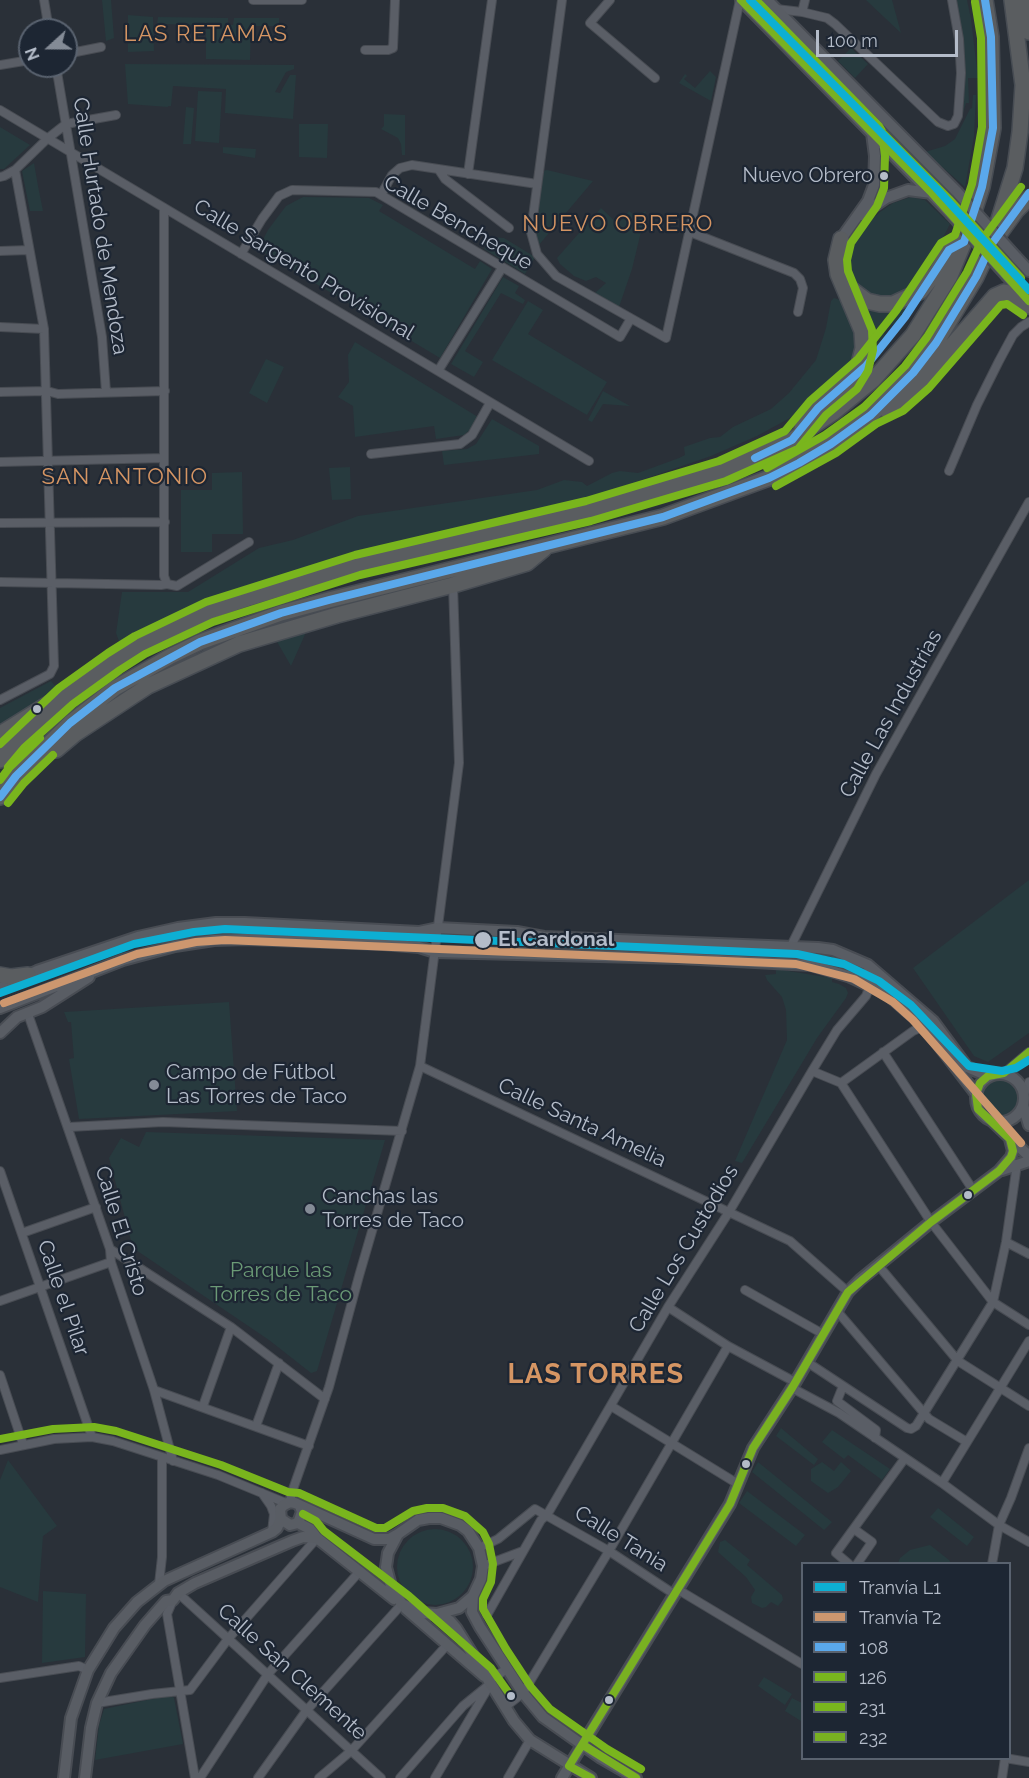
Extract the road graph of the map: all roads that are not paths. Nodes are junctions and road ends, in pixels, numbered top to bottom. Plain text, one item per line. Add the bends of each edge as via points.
1 (44, 0) edge
2 (253, 0) edge
3 (302, 0) edge
4 (395, 0) edge
5 (492, 0) edge
6 (562, 0) edge
7 (610, 0) edge
8 (741, 0) edge
9 (767, 0) edge
10 (805, 0) edge
11 (952, 0) edge
12 (985, 0) edge
13 (1012, 0) edge
14 (1024, 0) edge
15 (776, 9) junction
16 (802, 12) junction
17 (47, 18) edge
18 (1029, 32) edge
19 (101, 47) dead end
20 (365, 50) dead end
21 (78, 52) edge
22 (18, 62) edge
23 (0, 66) edge
24 (58, 78) edge
25 (655, 78) dead end
26 (0, 110) edge
27 (116, 115) dead end
28 (66, 124) junction
29 (872, 133) junction
30 (47, 138) junction
31 (71, 152) junction
32 (15, 170) junction
33 (439, 170) junction
34 (468, 174) junction
35 (0, 177) edge
36 (537, 184) junction
37 (932, 193) junction
38 (381, 195) junction
39 (1029, 198) edge
40 (164, 208) junction
41 (856, 218) junction
42 (509, 228) dead end
43 (690, 232) junction
44 (841, 239) joint
45 (964, 242) junction
46 (991, 245) junction
47 (29, 250) junction
48 (0, 251) edge
49 (241, 254) junction
50 (502, 268) junction
51 (1029, 271) edge
52 (838, 274) junction
53 (1029, 304) edge
54 (798, 312) dead end
55 (630, 320) junction
56 (1029, 322) edge
57 (0, 327) edge
58 (44, 329) junction
59 (438, 371) junction
60 (47, 391) junction
61 (0, 392) edge
62 (106, 392) junction
63 (165, 392) junction
64 (489, 403) junction
65 (871, 415) junction
66 (792, 440) junction
67 (371, 454) dead end
68 (165, 458) junction
69 (48, 459) junction
70 (589, 461) dead end
71 (0, 462) edge
72 (950, 471) dead end
73 (1029, 502) edge
74 (49, 522) junction
75 (165, 522) junction
76 (0, 523) edge
77 (249, 542) dead end
78 (547, 546) junction
79 (0, 582) edge
80 (51, 583) junction
81 (167, 584) junction
82 (453, 585) junction
83 (66, 696) junction
84 (0, 700) edge
85 (0, 734) edge
86 (0, 760) edge
87 (16, 776) junction
88 (0, 797) edge
89 (438, 928) junction
90 (791, 946) junction
91 (435, 952) junction
92 (110, 964) junction
93 (868, 965) junction
94 (0, 975) edge
95 (28, 975) junction
96 (870, 986) junction
97 (0, 988) edge
98 (0, 1008) edge
99 (28, 1014) junction
100 (924, 1026) junction
101 (0, 1033) edge
102 (883, 1052) junction
103 (1029, 1052) edge
104 (957, 1054) junction
105 (420, 1066) junction
106 (812, 1071) junction
107 (1004, 1073) junction
108 (988, 1076) junction
109 (1029, 1082) edge
110 (841, 1083) junction
111 (976, 1094) junction
112 (1024, 1099) junction
113 (992, 1121) junction
114 (1029, 1125) edge
115 (69, 1127) junction
116 (402, 1131) junction
117 (1010, 1139) junction
118 (1029, 1156) edge
119 (1029, 1161) edge
120 (1017, 1164) junction
121 (0, 1171) edge
122 (999, 1172) junction
123 (973, 1190) junction
124 (96, 1207) junction
125 (729, 1212) junction
126 (931, 1222) junction
127 (22, 1233) junction
128 (1006, 1242) junction
129 (110, 1249) junction
130 (1029, 1254) edge
131 (111, 1262) junction
132 (878, 1265) junction
133 (40, 1286) junction
134 (745, 1290) dead end
135 (848, 1292) junction
136 (0, 1301) edge
137 (993, 1302) junction
138 (668, 1307) junction
139 (837, 1311) junction
140 (1029, 1325) edge
141 (231, 1327) junction
142 (823, 1334) junction
143 (1029, 1341) edge
144 (728, 1346) junction
145 (958, 1361) junction
146 (807, 1362) junction
147 (279, 1363) junction
148 (0, 1375) edge
149 (794, 1385) junction
150 (843, 1386) junction
151 (1000, 1388) junction
152 (154, 1390) junction
153 (325, 1399) junction
154 (203, 1406) junction
155 (611, 1406) junction
156 (1029, 1406) edge
157 (924, 1413) junction
158 (256, 1426) junction
159 (92, 1437) junction
160 (875, 1438) junction
161 (967, 1442) junction
162 (23, 1444) junction
163 (672, 1444) junction
164 (309, 1446) junction
165 (1029, 1448) edge
166 (0, 1450) edge
167 (162, 1457) junction
168 (905, 1458) junction
169 (173, 1461) junction
170 (942, 1483) junction
171 (738, 1484) junction
172 (261, 1492) junction
173 (288, 1508) junction
174 (547, 1515) junction
175 (297, 1523) junction
176 (999, 1525) junction
177 (854, 1529) junction
178 (272, 1532) junction
179 (398, 1534) junction
180 (318, 1538) junction
181 (1029, 1542) edge
182 (281, 1547) junction
183 (479, 1548) junction
184 (523, 1551) junction
185 (609, 1551) junction
186 (848, 1562) edge
187 (858, 1562) edge
188 (992, 1562) edge
189 (483, 1566) junction
190 (360, 1572) junction
191 (163, 1582) junction
192 (676, 1592) junction
193 (473, 1596) junction
194 (172, 1598) junction
195 (402, 1604) junction
196 (437, 1614) junction
197 (487, 1615) dead end
198 (228, 1639) junction
199 (447, 1645) junction
200 (801, 1663) edge
201 (507, 1669) junction
202 (88, 1670) junction
203 (268, 1674) junction
204 (0, 1678) edge
205 (488, 1680) junction
206 (180, 1691) junction
207 (523, 1693) junction
208 (97, 1703) junction
209 (505, 1707) junction
210 (306, 1711) junction
211 (530, 1740) junction
212 (582, 1745) junction
213 (351, 1751) junction
214 (1011, 1759) edge
215 (1005, 1760) edge
216 (1029, 1762) edge
217 (193, 1763) junction
218 (569, 1766) junction
219 (203, 1774) edge
220 (64, 1778) edge
221 (85, 1778) edge
222 (195, 1778) edge
223 (258, 1778) edge
224 (320, 1778) edge
225 (381, 1778) edge
226 (400, 1778) edge
227 (435, 1778) edge
228 (508, 1778) edge
229 (562, 1778) edge
230 (591, 1778) edge
231 (636, 1778) edge
232 (1002, 1778) edge

1 - 17 street
2 - 3 street
4 - 20 street via 393,48
5 - 34 street
6 - 36 street
7 - 25 street via 590,23
8 - 29 main road
8 - 43 street
9 - 15 main road
10 - 16 street
11 - 16 street via 961,73 958,116 948,126 938,122 835,24
12 - 45 highway via 991,37 993,128 982,187
13 - 46 highway via 1023,85 1020,132 1015,168
14 - 18 highway
15 - 16 street
15 - 51 main road, bridge via 957,192
19 - 21 street
22 - 23 street
24 - 28 street, Calle Hurtado de Mendoza
26 - 30 street, Calle Sargento Provisional
27 - 28 street
28 - 30 street
28 - 31 street, Calle Hurtado de Mendoza
29 - 37 main road
29 - 41 main road via 874,185
30 - 31 street, Calle Sargento Provisional
30 - 32 street
31 - 40 street, Calle Sargento Provisional
31 - 62 street, Calle Hurtado de Mendoza via 102,337
32 - 35 street
32 - 47 street
33 - 34 street
33 - 38 street via 416,165 400,168
33 - 42 street via 445,179
34 - 36 street
36 - 55 street via 531,232 537,255 556,276
37 - 41 main road via 908,190 886,198
37 - 53 main road, bridge
38 - 49 street, Calle Bencheque via 292,190 279,196
38 - 50 street, Calle Bencheque
39 - 46 highway
40 - 49 street, Calle Sargento Provisional
40 - 63 street
41 - 44 main road
43 - 54 street via 794,273 802,288
43 - 55 street via 666,338
44 - 52 highway via 836,260
45 - 52 highway via 949,250 921,291 893,304 867,301
45 - 66 highway via 950,276 914,334 873,380
46 - 65 highway via 936,343
47 - 48 street
47 - 58 street
49 - 59 street, Calle Sargento Provisional
50 - 55 street, Calle Bencheque via 620,338
50 - 59 street
52 - 66 highway via 862,331 858,368
53 - 65 highway via 1004,292 995,296 921,381 897,403
56 - 72 street via 1013,335 999,361
57 - 58 street
58 - 60 street
59 - 64 street, Calle Sargento Provisional
60 - 61 street
60 - 62 street
60 - 69 street
62 - 63 street
63 - 68 street
64 - 67 street via 472,435 460,444
64 - 70 street, Calle Sargento Provisional
65 - 78 highway via 831,444 769,478 663,517
66 - 83 highway via 723,471 588,511 357,565 209,612 140,645
68 - 69 street
68 - 75 street
69 - 71 street
69 - 74 street
73 - 90 street, Calle Las Industrias via 876,774
74 - 75 street
74 - 76 street
74 - 80 street
75 - 81 street
77 - 81 street via 181,585
78 - 82 highway via 527,563
78 - 87 highway via 281,613 200,642 115,688 70,723
79 - 80 street
80 - 81 street
80 - 84 street via 54,666 50,674
82 - 87 highway via 265,636 190,665 112,708 41,764
82 - 89 street via 459,763
83 - 85 highway via 39,708
83 - 86 highway
87 - 88 highway
89 - 90 main road via 544,937
89 - 91 street
89 - 95 main road via 419,932 245,923 178,928 138,937
90 - 93 main road via 832,950
91 - 92 main road via 383,944 214,940 175,945
91 - 96 main road via 811,965
91 - 105 street
92 - 98 main road
92 - 99 main road
93 - 96 street
93 - 104 main road via 933,1021
94 - 95 highway
95 - 97 main road
96 - 100 main road via 887,994
96 - 104 main road via 885,987 898,996
96 - 106 street, Calle Los Custodios via 867,996 837,1030
99 - 101 main road via 17,1017
99 - 115 street, Calle El Cristo
100 - 102 street
100 - 111 main road
102 - 110 street
102 - 123 street
103 - 107 street
104 - 108 main road via 967,1067
105 - 116 street
105 - 125 street, Calle Santa Amelia
106 - 110 street
106 - 125 street, Calle Los Custodios
107 - 108 main road
107 - 112 main road via 1017,1080
108 - 111 main road
109 - 112 street
110 - 126 street
111 - 113 main road via 978,1109
112 - 113 main road via 1020,1112 1011,1120
112 - 114 main road
113 - 117 main road
115 - 116 street via 163,1122
115 - 124 street, Calle El Cristo
116 - 153 street
117 - 118 main road
117 - 122 main road via 1013,1151
119 - 120 main road
120 - 122 main road
120 - 128 street
121 - 127 street, Calle el Pilar
122 - 123 main road
123 - 126 main road
124 - 127 street
124 - 129 street, Calle El Cristo
125 - 135 street, Calle Santa Amelia via 790,1241
125 - 138 street, Calle Los Custodios
126 - 132 main road
126 - 137 street
127 - 133 street, Calle el Pilar
128 - 130 street
128 - 137 street
129 - 131 street, Calle El Cristo
129 - 141 street
131 - 133 street
131 - 152 street, Calle El Cristo
132 - 135 main road
132 - 145 street
133 - 136 street
133 - 159 street, Calle el Pilar
134 - 142 street
135 - 139 main road
137 - 140 street
137 - 145 street
138 - 144 street
138 - 155 street, Calle Los Custodios
139 - 142 main road
139 - 157 street
141 - 147 street
141 - 154 street
142 - 146 main road
143 - 151 street
144 - 149 street
144 - 163 street
145 - 151 street
145 - 157 street
146 - 149 main road
146 - 150 street
147 - 153 street
147 - 158 street
148 - 162 street
149 - 160 street
149 - 171 main road via 753,1448
150 - 157 street via 907,1428 916,1426
150 - 160 street via 837,1401 876,1431
151 - 156 street
151 - 161 street
152 - 154 street
152 - 169 street, Calle El Cristo
153 - 164 street
154 - 158 street
155 - 163 street
155 - 174 street, Calle Los Custodios
157 - 161 street
158 - 164 street
159 - 162 street
159 - 167 street
160 - 168 street
161 - 170 street
162 - 166 street
163 - 171 street
163 - 185 street
164 - 173 street
165 - 176 street
167 - 169 street
167 - 191 street
168 - 170 street
168 - 177 street
169 - 172 street
170 - 176 street
171 - 192 main road
172 - 173 street
172 - 178 street via 274,1514
173 - 175 main road via 302,1512
173 - 175 main road via 285,1523
173 - 178 main road
173 - 179 main road via 374,1539 389,1539
174 - 183 street via 535,1509
174 - 184 street, Calle Los Custodios
174 - 185 street, Calle Tania
175 - 180 main road
175 - 182 main road
176 - 181 street
176 - 188 street
177 - 186 street via 836,1553
177 - 187 street via 872,1542
178 - 191 main road
179 - 183 main road via 418,1520 441,1518 460,1525
179 - 195 main road via 386,1567
180 - 182 main road via 303,1538
180 - 190 main road
180 - 198 street
182 - 194 main road via 195,1583
183 - 189 main road
184 - 189 street
184 - 197 street, Calle Los Custodios
185 - 192 street, Calle Tania
185 - 207 street
189 - 193 main road
190 - 195 main road
190 - 203 street
191 - 194 main road via 176,1583
191 - 194 main road via 157,1594
191 - 202 main road via 137,1602 114,1628
192 - 200 street, Calle Tania
192 - 212 main road
193 - 196 main road via 459,1608
193 - 201 main road via 472,1612
194 - 198 street, Calle San Clemente
194 - 206 street via 167,1614
194 - 208 main road via 145,1625 111,1673
195 - 196 main road via 422,1613
195 - 199 main road
195 - 210 street
196 - 205 main road via 456,1628
198 - 203 street, Calle San Clemente
198 - 206 street via 190,1690
199 - 205 main road
199 - 213 street
201 - 205 street
201 - 207 main road
202 - 204 street via 79,1666
202 - 220 main road via 70,1718
203 - 210 street, Calle San Clemente
203 - 219 street
205 - 209 main road
205 - 226 street
205 - 227 street
206 - 208 street
206 - 217 street
207 - 209 street
207 - 212 main road via 543,1717
208 - 221 main road
209 - 211 main road
210 - 213 street, Calle San Clemente
210 - 223 street
211 - 218 main road
211 - 228 street
212 - 218 main road
212 - 231 main road
213 - 224 street
213 - 225 street, Calle San Clemente
214 - 216 street
215 - 232 street
217 - 219 street
217 - 222 street
218 - 229 main road
218 - 230 main road

